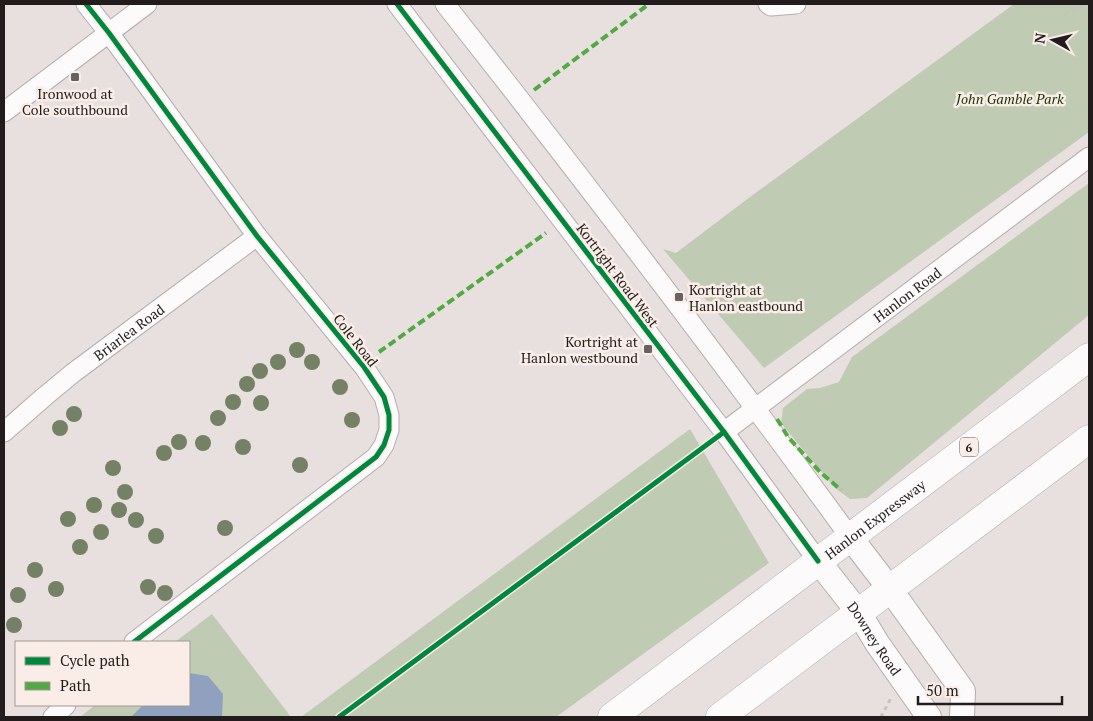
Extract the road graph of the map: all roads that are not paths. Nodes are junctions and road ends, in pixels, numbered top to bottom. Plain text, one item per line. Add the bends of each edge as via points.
1 (86, 4) edge
2 (147, 4) edge
3 (397, 4) edge
4 (445, 4) edge
5 (768, 4) edge
6 (796, 4) edge
7 (109, 33) junction
8 (4, 112) edge
9 (1089, 157) edge
10 (257, 236) junction
11 (1089, 357) edge
12 (756, 408) junction
13 (4, 432) edge
14 (724, 432) junction
15 (1089, 439) edge
16 (850, 537) junction
17 (818, 561) junction
18 (890, 589) junction
19 (859, 613) junction
20 (135, 641) edge
21 (65, 706) edge
22 (53, 717) edge
23 (612, 717) edge
24 (720, 717) edge
25 (930, 717) edge
26 (962, 717) edge

1 - 7 street, Cole Road
2 - 7 street
3 - 14 street, Kortright Road West
4 - 12 street, Kortright Road West
5 - 6 street
7 - 8 street
7 - 10 street, Cole Road
9 - 12 street, Hanlon Road
10 - 13 street, Briarlea Road via 74,373
10 - 20 street, Cole Road via 364,367 384,397 390,415 389,430 376,457
11 - 16 highway, Hanlon Expressway / 6
12 - 14 street, Hanlon Road
12 - 16 street, Kortright Road West
14 - 17 street, Kortright Road West
15 - 18 highway
16 - 17 highway, Hanlon Expressway / 6
16 - 18 main road, Kortright Road West
17 - 19 main road, Downey Road
17 - 23 highway, Hanlon Expressway / 6
18 - 19 highway
18 - 26 main road via 963,691
19 - 24 highway
19 - 25 main road, Downey Road
21 - 22 street

